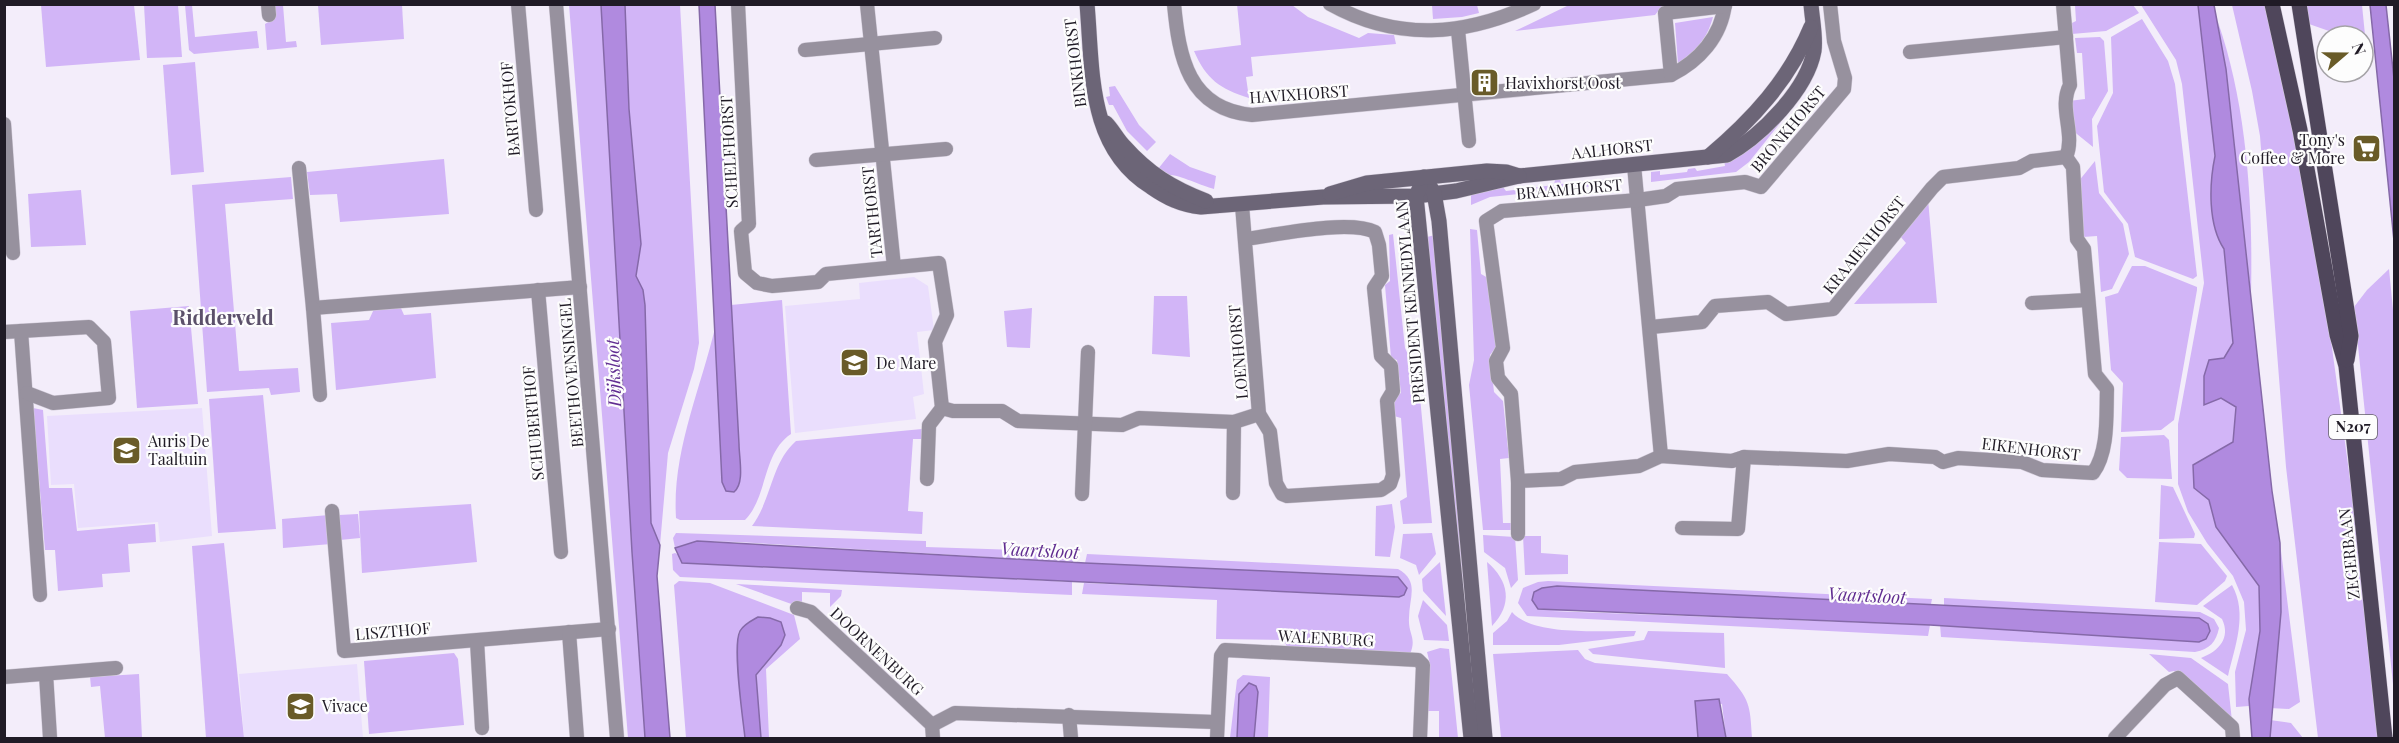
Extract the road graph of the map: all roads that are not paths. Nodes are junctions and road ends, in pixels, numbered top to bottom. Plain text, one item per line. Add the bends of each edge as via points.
1 (518, 4) edge
2 (556, 4) edge
3 (738, 4) edge
4 (867, 4) edge
5 (1087, 4) edge
6 (1174, 4) edge
7 (1330, 4) edge
8 (1534, 4) edge
9 (1811, 4) edge
10 (1830, 4) edge
11 (2063, 4) edge
12 (2272, 4) edge
13 (2299, 4) edge
14 (1725, 5) edge
15 (1458, 30) junction
16 (2066, 37) junction
17 (935, 38) dead end
18 (872, 44) junction
19 (805, 50) dead end
20 (1910, 52) dead end
21 (1671, 75) junction
22 (1464, 96) junction
23 (4, 124) edge
24 (1469, 141) dead end
25 (946, 149) dead end
26 (883, 154) junction
27 (2066, 157) junction
28 (816, 160) dead end
29 (1634, 165) junction
30 (299, 168) dead end
31 (1519, 176) junction
32 (1424, 177) junction
33 (1434, 193) junction
34 (1416, 195) junction
35 (1323, 197) junction
36 (1638, 200) junction
37 (1242, 205) junction
38 (536, 210) dead end
39 (1245, 238) junction
40 (13, 253) dead end
41 (894, 267) junction
42 (580, 287) junction
43 (538, 290) junction
44 (2087, 300) junction
45 (2032, 303) dead end
46 (313, 308) junction
47 (1651, 327) junction
48 (21, 331) junction
49 (4, 332) edge
50 (1088, 352) dead end
51 (2346, 366) junction
52 (27, 393) junction
53 (320, 395) dead end
54 (942, 408) junction
55 (1259, 414) junction
56 (1234, 422) junction
57 (1084, 423) junction
58 (1661, 456) junction
59 (1744, 457) junction
60 (927, 479) dead end
61 (1518, 481) junction
62 (1233, 493) dead end
63 (1082, 494) dead end
64 (332, 510) dead end
65 (1682, 528) dead end
66 (1518, 534) dead end
67 (561, 552) dead end
68 (40, 595) dead end
69 (796, 608) dead end
70 (609, 629) junction
71 (569, 632) junction
72 (477, 640) junction
73 (116, 668) dead end
74 (46, 674) junction
75 (4, 677) edge
76 (1069, 716) junction
77 (1215, 722) junction
78 (482, 728) dead end
79 (933, 732) edge
80 (50, 738) edge
81 (577, 738) edge
82 (617, 738) edge
83 (1071, 738) edge
84 (1217, 738) edge
85 (1420, 738) edge
86 (1471, 738) edge
87 (1485, 738) edge
88 (2115, 738) edge
89 (2233, 738) edge
90 (2385, 738) edge

1 - 38 street, BARTOKHOF
2 - 42 street, BEETHOVENSINGEL
3 - 41 street, SCHELFHORST via 749,224 741,231 745,273 758,283 772,286 818,282 826,274
4 - 18 street, TARTHORST
5 - 37 street, BINKHORST via 1100,117 1113,151 1140,180 1187,206
6 - 22 street, HAVIXHORST via 1179,52 1189,75 1207,97 1237,114 1276,115
7 - 15 street via 1378,24 1424,31
8 - 15 street via 1497,21
9 - 29 street, AALHORST via 1814,49 1801,83 1743,146 1727,155
10 - 36 street, BRONKHORST via 1844,89 1761,187 1745,182 1677,189 1666,196
11 - 16 street, EIKENHORST
12 - 51 main road, ZEGERBAAN / N207
13 - 51 main road, ZEGERBAAN / N207 via 2351,336
14 - 21 street, HAVIXHORST via 1712,40 1693,61
14 - 21 street, HAVIXHORST via 1665,13
15 - 22 street
16 - 20 street
16 - 27 street, EIKENHORST via 2070,85 2064,96 2070,147
17 - 18 street
18 - 19 street
18 - 26 street, TARTHORST
21 - 22 street, HAVIXHORST
22 - 24 street
23 - 40 street
25 - 26 street, TARTHORST
26 - 28 street, TARTHORST
26 - 41 street, TARTHORST
27 - 44 street, EIKENHORST via 2073,166 2077,239 2084,249
27 - 47 street, KRAAIENHORST via 2032,161 2019,168 1943,177 1833,309 1786,314 1768,302 1715,306 1702,322
29 - 31 street, AALHORST
29 - 36 street, BRAAMHORST
30 - 46 street
31 - 32 street, AALHORST via 1496,170
31 - 33 street, AALHORST
32 - 33 street, PRESIDENT KENNEDYLAAN
32 - 34 street, PRESIDENT KENNEDYLAAN
32 - 35 street, BINKHORST via 1357,185
33 - 34 street, AALHORST
33 - 87 street, PRESIDENT KENNEDYLAAN
34 - 35 street, BINKHORST
34 - 86 street, PRESIDENT KENNEDYLAAN
35 - 37 street, BINKHORST
36 - 47 street, BRAAMHORST
36 - 61 street, BRAAMHORST via 1502,211 1486,221 1503,348 1496,361 1498,378 1511,394
37 - 39 street, LOENHORST
39 - 55 street, LOENHORST
39 - 55 street, LOENHORST via 1364,226 1375,232 1382,276 1374,288 1381,356 1391,366 1394,391 1386,401 1393,475 1390,484 1381,490 1282,494 1276,483 1270,432
41 - 54 street, SCHELFHORST via 939,263 947,315 935,342
42 - 43 street
42 - 70 street, BEETHOVENSINGEL
43 - 46 street
43 - 67 street, SCHUBERTHOF
44 - 45 street
44 - 59 street, EIKENHORST via 2095,374 2107,389 2100,464 2093,473 2042,470 2022,462 1958,458 1943,462 1935,457 1889,454 1847,461
46 - 53 street
47 - 58 street, BRAAMHORST
48 - 49 street
48 - 52 street
48 - 52 street via 89,327 104,342 109,398 53,403
50 - 57 street
51 - 90 main road, ZEGERBAAN / N207
52 - 68 street
54 - 57 street via 1002,411 1018,421
54 - 60 street via 929,425
55 - 56 street
56 - 57 street via 1139,418 1122,425
56 - 62 street
57 - 63 street
58 - 59 street, EIKENHORST via 1732,462
58 - 61 street via 1639,466 1575,472 1561,479
59 - 65 street via 1738,529
61 - 66 street, BRAAMHORST
64 - 72 street, LISZTHOF via 344,651
69 - 79 street, DOORNENBURG via 811,612
70 - 71 street, LISZTHOF
70 - 82 street, BEETHOVENSINGEL
71 - 72 street, LISZTHOF
71 - 81 street
72 - 78 street
73 - 74 street
74 - 75 street
74 - 80 street
76 - 77 street, DOORNENBURG
76 - 79 street, DOORNENBURG via 955,713
76 - 83 street
77 - 84 street
77 - 85 street, WALENBURG via 1221,656 1225,650 1418,660 1424,665
88 - 89 street via 2165,685 2178,678 2232,727

